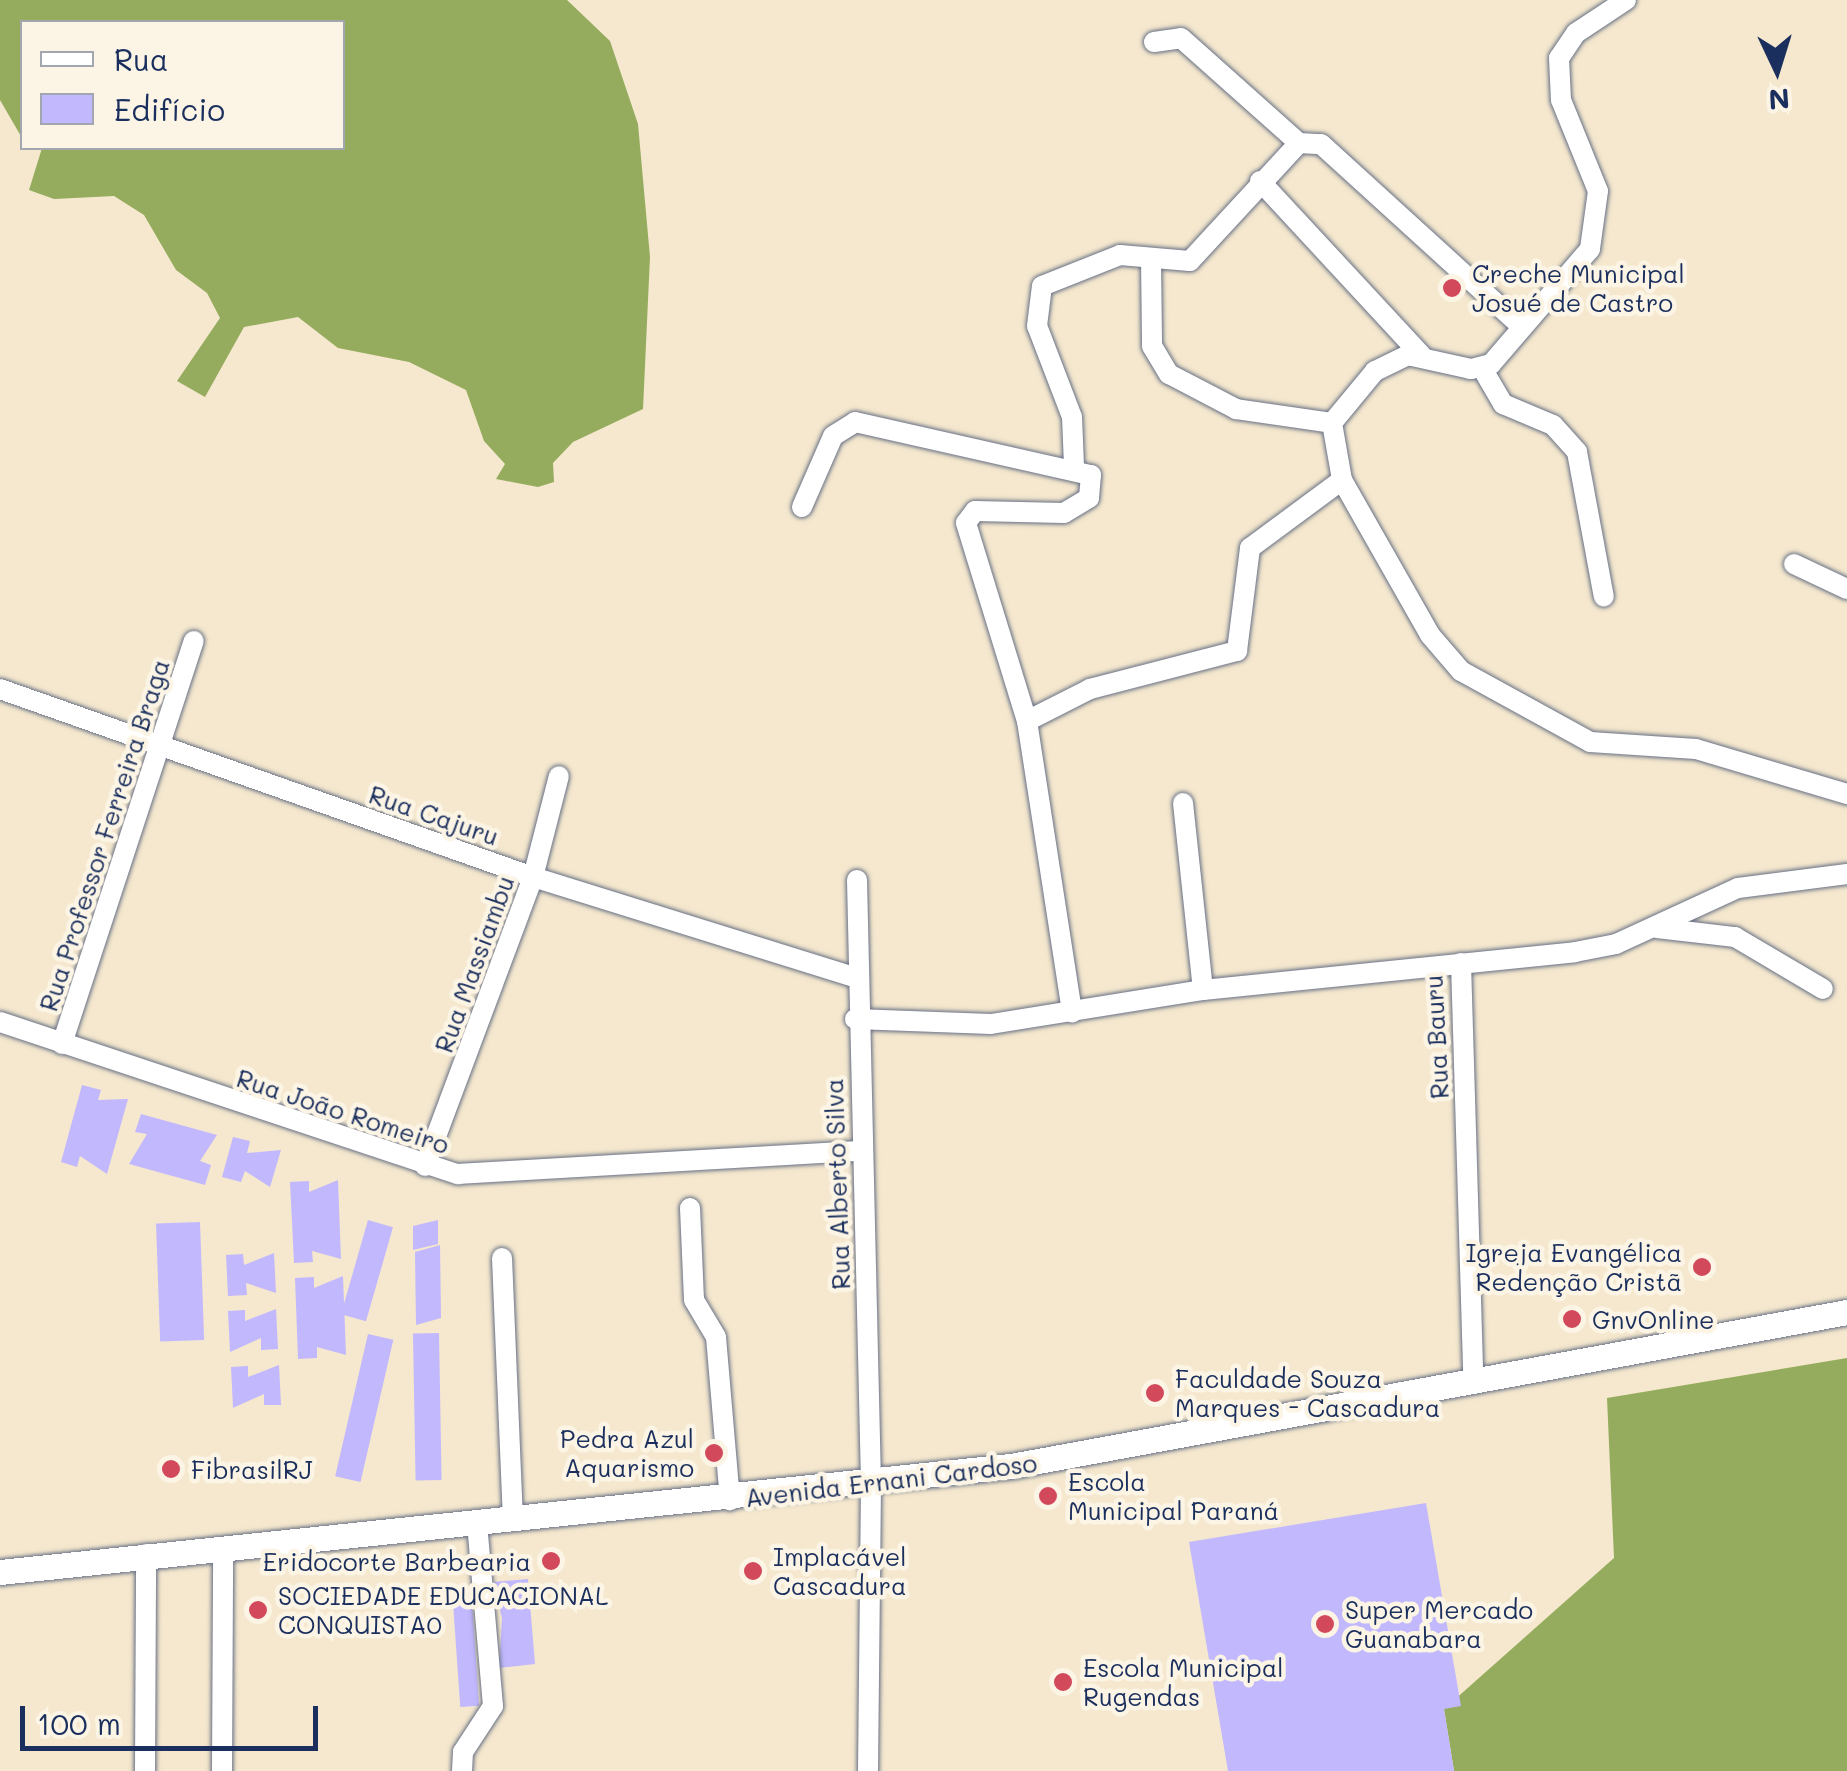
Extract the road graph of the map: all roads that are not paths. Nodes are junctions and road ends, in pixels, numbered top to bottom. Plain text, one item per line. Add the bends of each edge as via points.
1 (1626, 0) edge
2 (1154, 42) dead end
3 (1298, 143) junction
4 (1260, 182) junction
5 (1151, 260) junction
6 (1519, 324) junction
7 (1422, 356) junction
8 (1482, 368) junction
9 (1332, 424) junction
10 (1074, 466) junction
11 (1342, 480) junction
12 (802, 508) dead end
13 (1794, 564) dead end
14 (1847, 589) edge
15 (1604, 597) dead end
16 (194, 641) dead end
17 (0, 689) edge
18 (1027, 722) junction
19 (161, 745) junction
20 (559, 776) dead end
21 (1847, 794) edge
22 (1182, 803) dead end
23 (1847, 874) edge
24 (533, 876) junction
25 (857, 880) dead end
26 (1657, 928) junction
27 (1461, 963) junction
28 (855, 977) junction
29 (1823, 989) dead end
30 (1203, 990) junction
31 (1072, 1014) junction
32 (855, 1020) junction
33 (0, 1022) edge
34 (62, 1044) junction
35 (862, 1151) junction
36 (425, 1166) junction
37 (690, 1208) dead end
38 (502, 1258) dead end
39 (1847, 1312) edge
40 (1473, 1375) junction
41 (872, 1485) junction
42 (730, 1500) junction
43 (514, 1520) junction
44 (477, 1523) junction
45 (223, 1549) junction
46 (146, 1554) junction
47 (0, 1572) edge
48 (146, 1771) edge
49 (222, 1771) edge
50 (462, 1771) edge
51 (868, 1771) edge

1 - 6 street via 1576,33 1559,58 1562,100 1588,154 1600,214 1579,266
2 - 3 street via 1181,38
3 - 4 street
3 - 6 street via 1321,144
4 - 5 street via 1204,252 1180,264
4 - 7 street
5 - 9 street via 1152,346 1168,374 1236,409
5 - 10 street via 1101,258 1049,280 1038,294 1037,326 1075,430
6 - 8 street
7 - 8 street
7 - 9 street via 1374,371
8 - 15 street via 1504,404 1553,425 1577,452
9 - 11 street
10 - 12 street via 854,422 833,436
10 - 18 street via 1092,479 1080,507 1056,515 975,511 966,523
11 - 18 street via 1250,548 1236,651 1090,689
11 - 21 street via 1430,635 1461,671 1590,742 1696,749
13 - 14 street
16 - 19 street, Rua Professor Ferreira Braga
17 - 19 street, Rua Cajuru
18 - 31 street
19 - 24 street, Rua Cajuru
19 - 34 street, Rua Professor Ferreira Braga
20 - 24 street, Rua Massiambu
22 - 30 street
23 - 26 street via 1738,888
24 - 28 street, Rua Cajuru
24 - 36 street, Rua Massiambu
25 - 28 street, Rua Alberto Silva
26 - 27 street via 1575,952
26 - 29 street via 1735,937
27 - 30 street, Rua Bauru
27 - 40 street, Rua Bauru
28 - 32 street, Rua Alberto Silva
30 - 31 street, Rua Bauru
31 - 32 street, Rua Bauru via 963,1026
32 - 35 street, Rua Alberto Silva
33 - 34 street, Rua João Romeiro
34 - 36 street, Rua João Romeiro
35 - 36 street, Rua João Romeiro via 486,1174
35 - 41 street, Rua Alberto Silva
37 - 42 street via 694,1300 716,1337
38 - 43 street
39 - 40 main road, Avenida Ernani Cardoso
40 - 41 main road, Avenida Ernani Cardoso via 1210,1435
41 - 42 main road, Avenida Ernani Cardoso
41 - 51 street, Rua Alberto Silva
42 - 43 main road, Avenida Ernani Cardoso
43 - 44 main road, Avenida Ernani Cardoso
44 - 45 main road, Avenida Ernani Cardoso
44 - 50 street via 493,1706 463,1752
45 - 46 main road, Avenida Ernani Cardoso
45 - 49 street
46 - 47 main road, Avenida Ernani Cardoso
46 - 48 street

